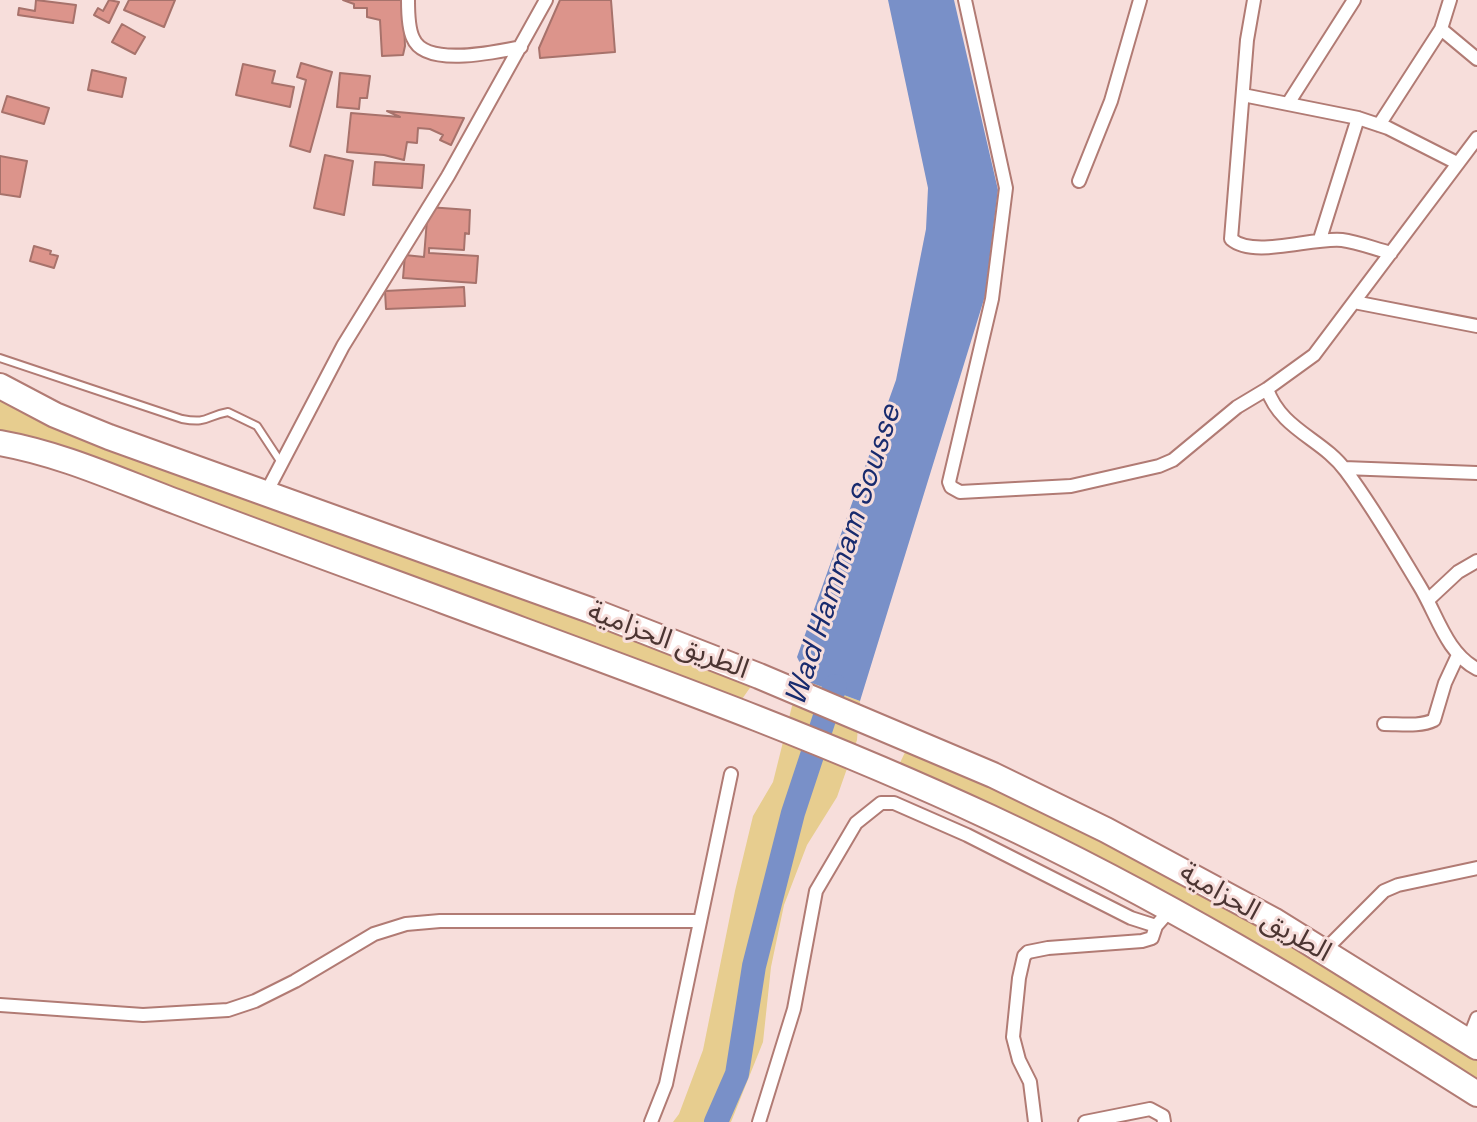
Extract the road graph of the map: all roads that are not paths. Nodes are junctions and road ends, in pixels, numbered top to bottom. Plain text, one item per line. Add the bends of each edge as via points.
1 (408, 0) edge
2 (546, 0) edge
3 (965, 0) edge
4 (1140, 0) edge
5 (1254, 0) edge
6 (1354, 0) edge
7 (1450, 0) edge
8 (1441, 29) junction
9 (521, 47) junction
10 (1477, 59) edge
11 (1243, 95) junction
12 (1289, 102) junction
13 (1358, 118) junction
14 (1379, 125) junction
15 (1477, 138) edge
16 (1457, 163) junction
17 (1079, 181) dead end
18 (1320, 239) junction
19 (1391, 253) junction
20 (1354, 302) junction
21 (1477, 326) edge
22 (0, 358) edge
23 (0, 386) edge
24 (1267, 389) junction
25 (0, 443) edge
26 (282, 464) junction
27 (1344, 468) junction
28 (1477, 473) edge
29 (266, 493) junction
30 (1477, 561) edge
31 (1428, 600) junction
32 (1458, 655) junction
33 (1477, 669) edge
34 (1384, 724) dead end
35 (731, 774) dead end
36 (1477, 868) edge
37 (1163, 918) junction
38 (700, 921) junction
39 (1324, 951) junction
40 (0, 1005) edge
41 (1474, 1036) edge
42 (1477, 1094) edge
43 (651, 1122) edge
44 (759, 1122) edge
45 (1035, 1122) edge
46 (1085, 1122) edge
47 (1164, 1122) edge

1 - 9 street via 412,37 428,53 446,56
2 - 9 street
3 - 24 street via 1006,188 992,299 951,487 960,492 1071,486 1159,466
4 - 17 street via 1111,101
5 - 11 street
6 - 12 street
7 - 8 street
8 - 10 street
8 - 14 street
9 - 26 street via 343,346
11 - 12 street
11 - 18 street via 1231,239 1256,248
12 - 13 street
13 - 14 street
13 - 18 street
14 - 16 street
15 - 16 street
16 - 19 street
18 - 19 street
19 - 20 street
20 - 21 street
20 - 24 street via 1314,355
22 - 26 lane via 182,419 208,420 228,412 257,426
23 - 29 highway, الطريق الحزامية via 96,432
24 - 27 street via 1277,411
25 - 37 highway, الطريق الحزامية via 64,458 746,713 1002,824 1123,883
26 - 29 street
27 - 28 street
27 - 31 street
29 - 39 highway, الطريق الحزامية via 577,605 993,775 1106,830
30 - 31 street
31 - 32 street
32 - 33 street
32 - 34 street via 1433,722
35 - 38 street
36 - 39 street via 1384,891
37 - 42 highway, الطريق الحزامية via 1258,957
37 - 44 street via 1122,914 932,820 894,803 881,803 856,823 816,891 794,1009
37 - 45 street via 1152,938 1142,941 1048,948 1024,956 1013,1037 1030,1082
38 - 40 street via 406,924 374,934 295,981 228,1010 143,1015
38 - 43 street via 666,1084
39 - 41 highway, الطريق الحزامية
46 - 47 street via 1150,1109

